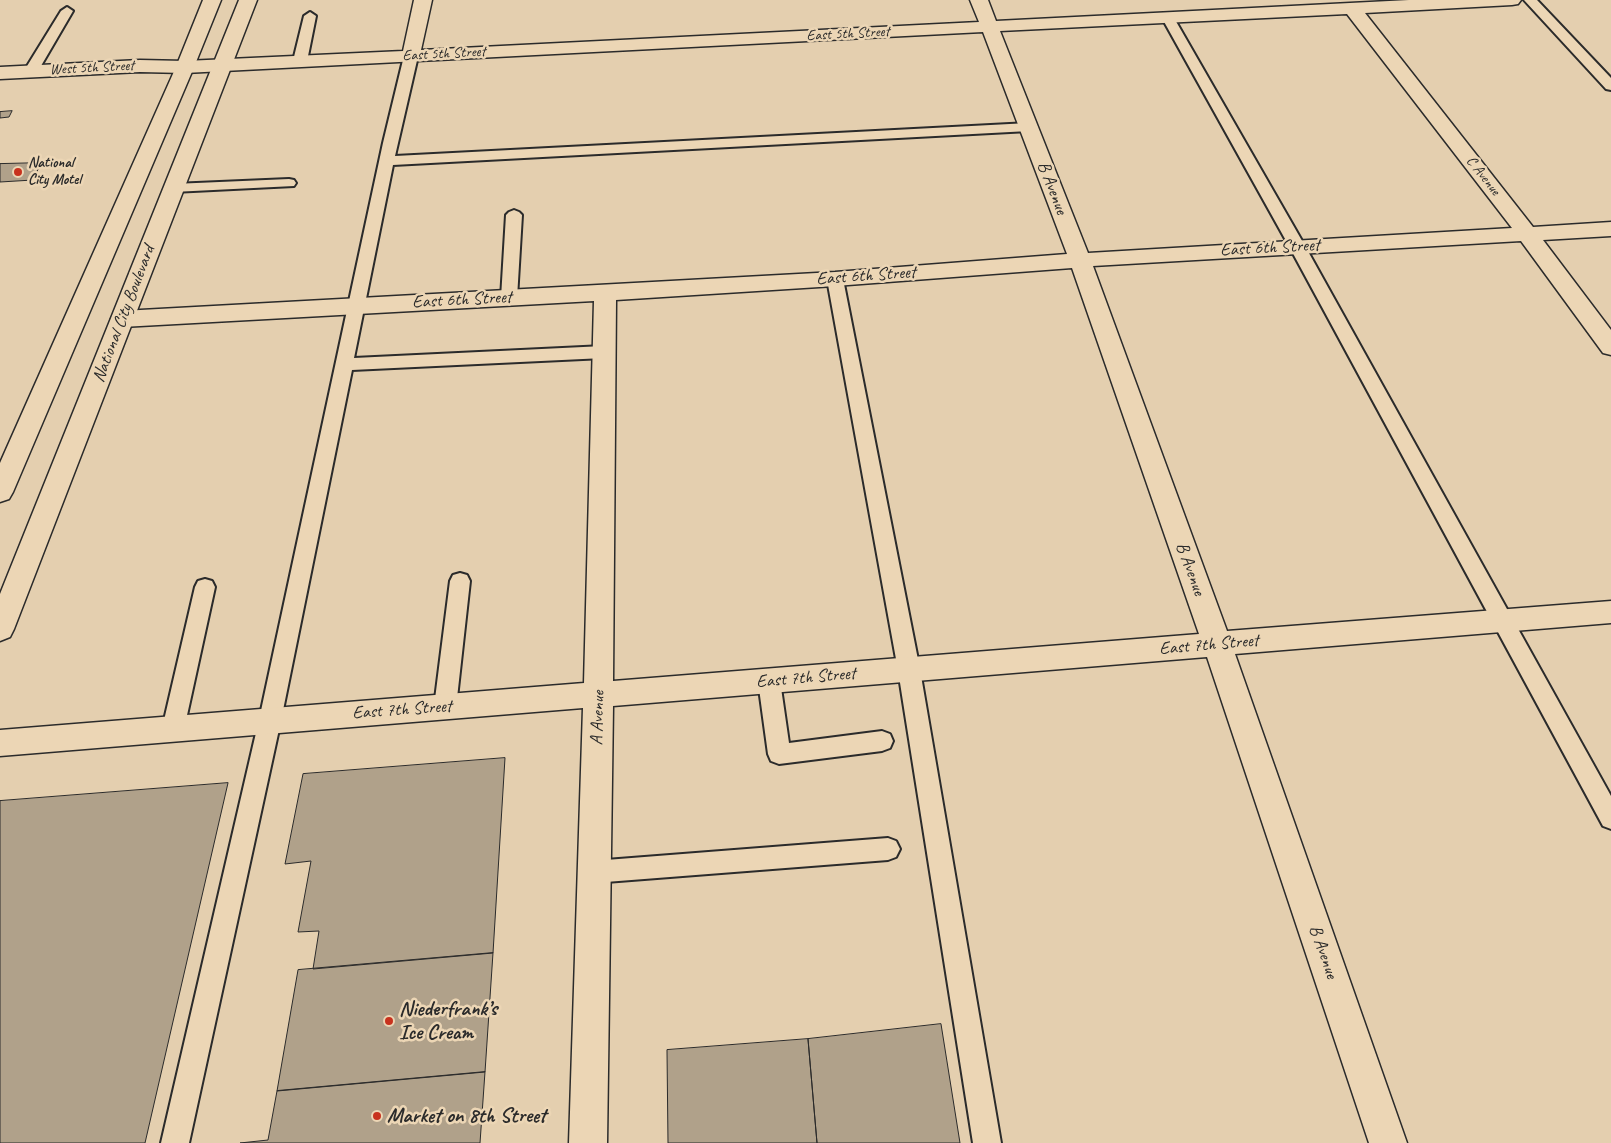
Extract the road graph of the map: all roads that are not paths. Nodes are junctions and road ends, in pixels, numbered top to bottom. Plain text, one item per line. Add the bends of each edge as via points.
1 (212, 0) edge
2 (248, 0) edge
3 (423, 0) edge
4 (979, 0) edge
5 (1512, 0) edge
6 (1530, 0) edge
7 (1352, 8) junction
8 (67, 11) dead end
9 (310, 16) dead end
10 (1168, 18) junction
11 (988, 27) junction
12 (411, 56) junction
13 (300, 62) junction
14 (223, 65) junction
15 (185, 67) junction
16 (31, 71) junction
17 (0, 73) edge
18 (1611, 86) edge
19 (1029, 127) junction
20 (386, 161) junction
21 (289, 183) dead end
22 (173, 188) junction
23 (514, 214) dead end
24 (1611, 229) edge
25 (1528, 234) junction
26 (1297, 246) junction
27 (1080, 260) junction
28 (835, 279) junction
29 (605, 293) junction
30 (509, 298) junction
31 (358, 306) junction
32 (122, 319) junction
33 (1611, 347) edge
34 (604, 352) junction
35 (345, 364) junction
36 (0, 492) edge
37 (460, 581) dead end
38 (205, 587) dead end
39 (1611, 612) edge
40 (1505, 622) junction
41 (0, 629) edge
42 (1217, 644) junction
43 (909, 670) junction
44 (769, 681) junction
45 (599, 695) junction
46 (445, 707) junction
47 (270, 720) junction
48 (173, 728) junction
49 (882, 741) dead end
50 (0, 743) edge
51 (1611, 818) edge
52 (888, 849) dead end
53 (593, 872) junction
54 (175, 1143) edge
55 (588, 1143) edge
56 (987, 1143) edge
57 (1388, 1143) edge

1 - 15 street
2 - 14 street, National City Boulevard
3 - 12 street
4 - 11 street, B Avenue
5 - 7 street, East 5th Street
6 - 18 lane
7 - 10 street, East 5th Street
7 - 25 street, C Avenue
8 - 16 lane
9 - 13 lane
10 - 11 street, East 5th Street
10 - 26 lane
11 - 12 street, East 5th Street
11 - 19 street, B Avenue
12 - 13 street, East 5th Street
12 - 20 lane
13 - 14 street, East 5th Street
14 - 15 street, East 5th Street
14 - 22 street, National City Boulevard
15 - 16 street, West 5th Street
15 - 36 street
16 - 17 street, West 5th Street
19 - 20 lane
19 - 27 street, B Avenue
20 - 31 lane
21 - 22 lane
22 - 32 street, National City Boulevard
23 - 30 lane
24 - 25 street, East 6th Street
25 - 26 street, East 6th Street
25 - 33 street, C Avenue
26 - 27 street, East 6th Street
26 - 40 lane
27 - 28 street, East 6th Street
27 - 42 street, B Avenue
28 - 29 street, East 6th Street
28 - 43 lane
29 - 30 street, East 6th Street
29 - 34 street, A Avenue
30 - 31 street, East 6th Street
31 - 32 street, East 6th Street
31 - 35 lane
32 - 41 street, National City Boulevard
34 - 35 lane
34 - 45 street, A Avenue
35 - 47 lane
37 - 46 lane
38 - 48 lane
39 - 40 street, East 7th Street
40 - 42 street, East 7th Street
40 - 51 lane
42 - 43 street, East 7th Street
42 - 57 street, B Avenue
43 - 44 street, East 7th Street
43 - 56 lane
44 - 45 street, East 7th Street
44 - 49 lane via 779,754
45 - 46 street, East 7th Street
45 - 53 street, A Avenue
46 - 47 street, East 7th Street
47 - 48 street, East 7th Street
47 - 54 lane
48 - 50 street, East 7th Street
52 - 53 lane
53 - 55 street, A Avenue

